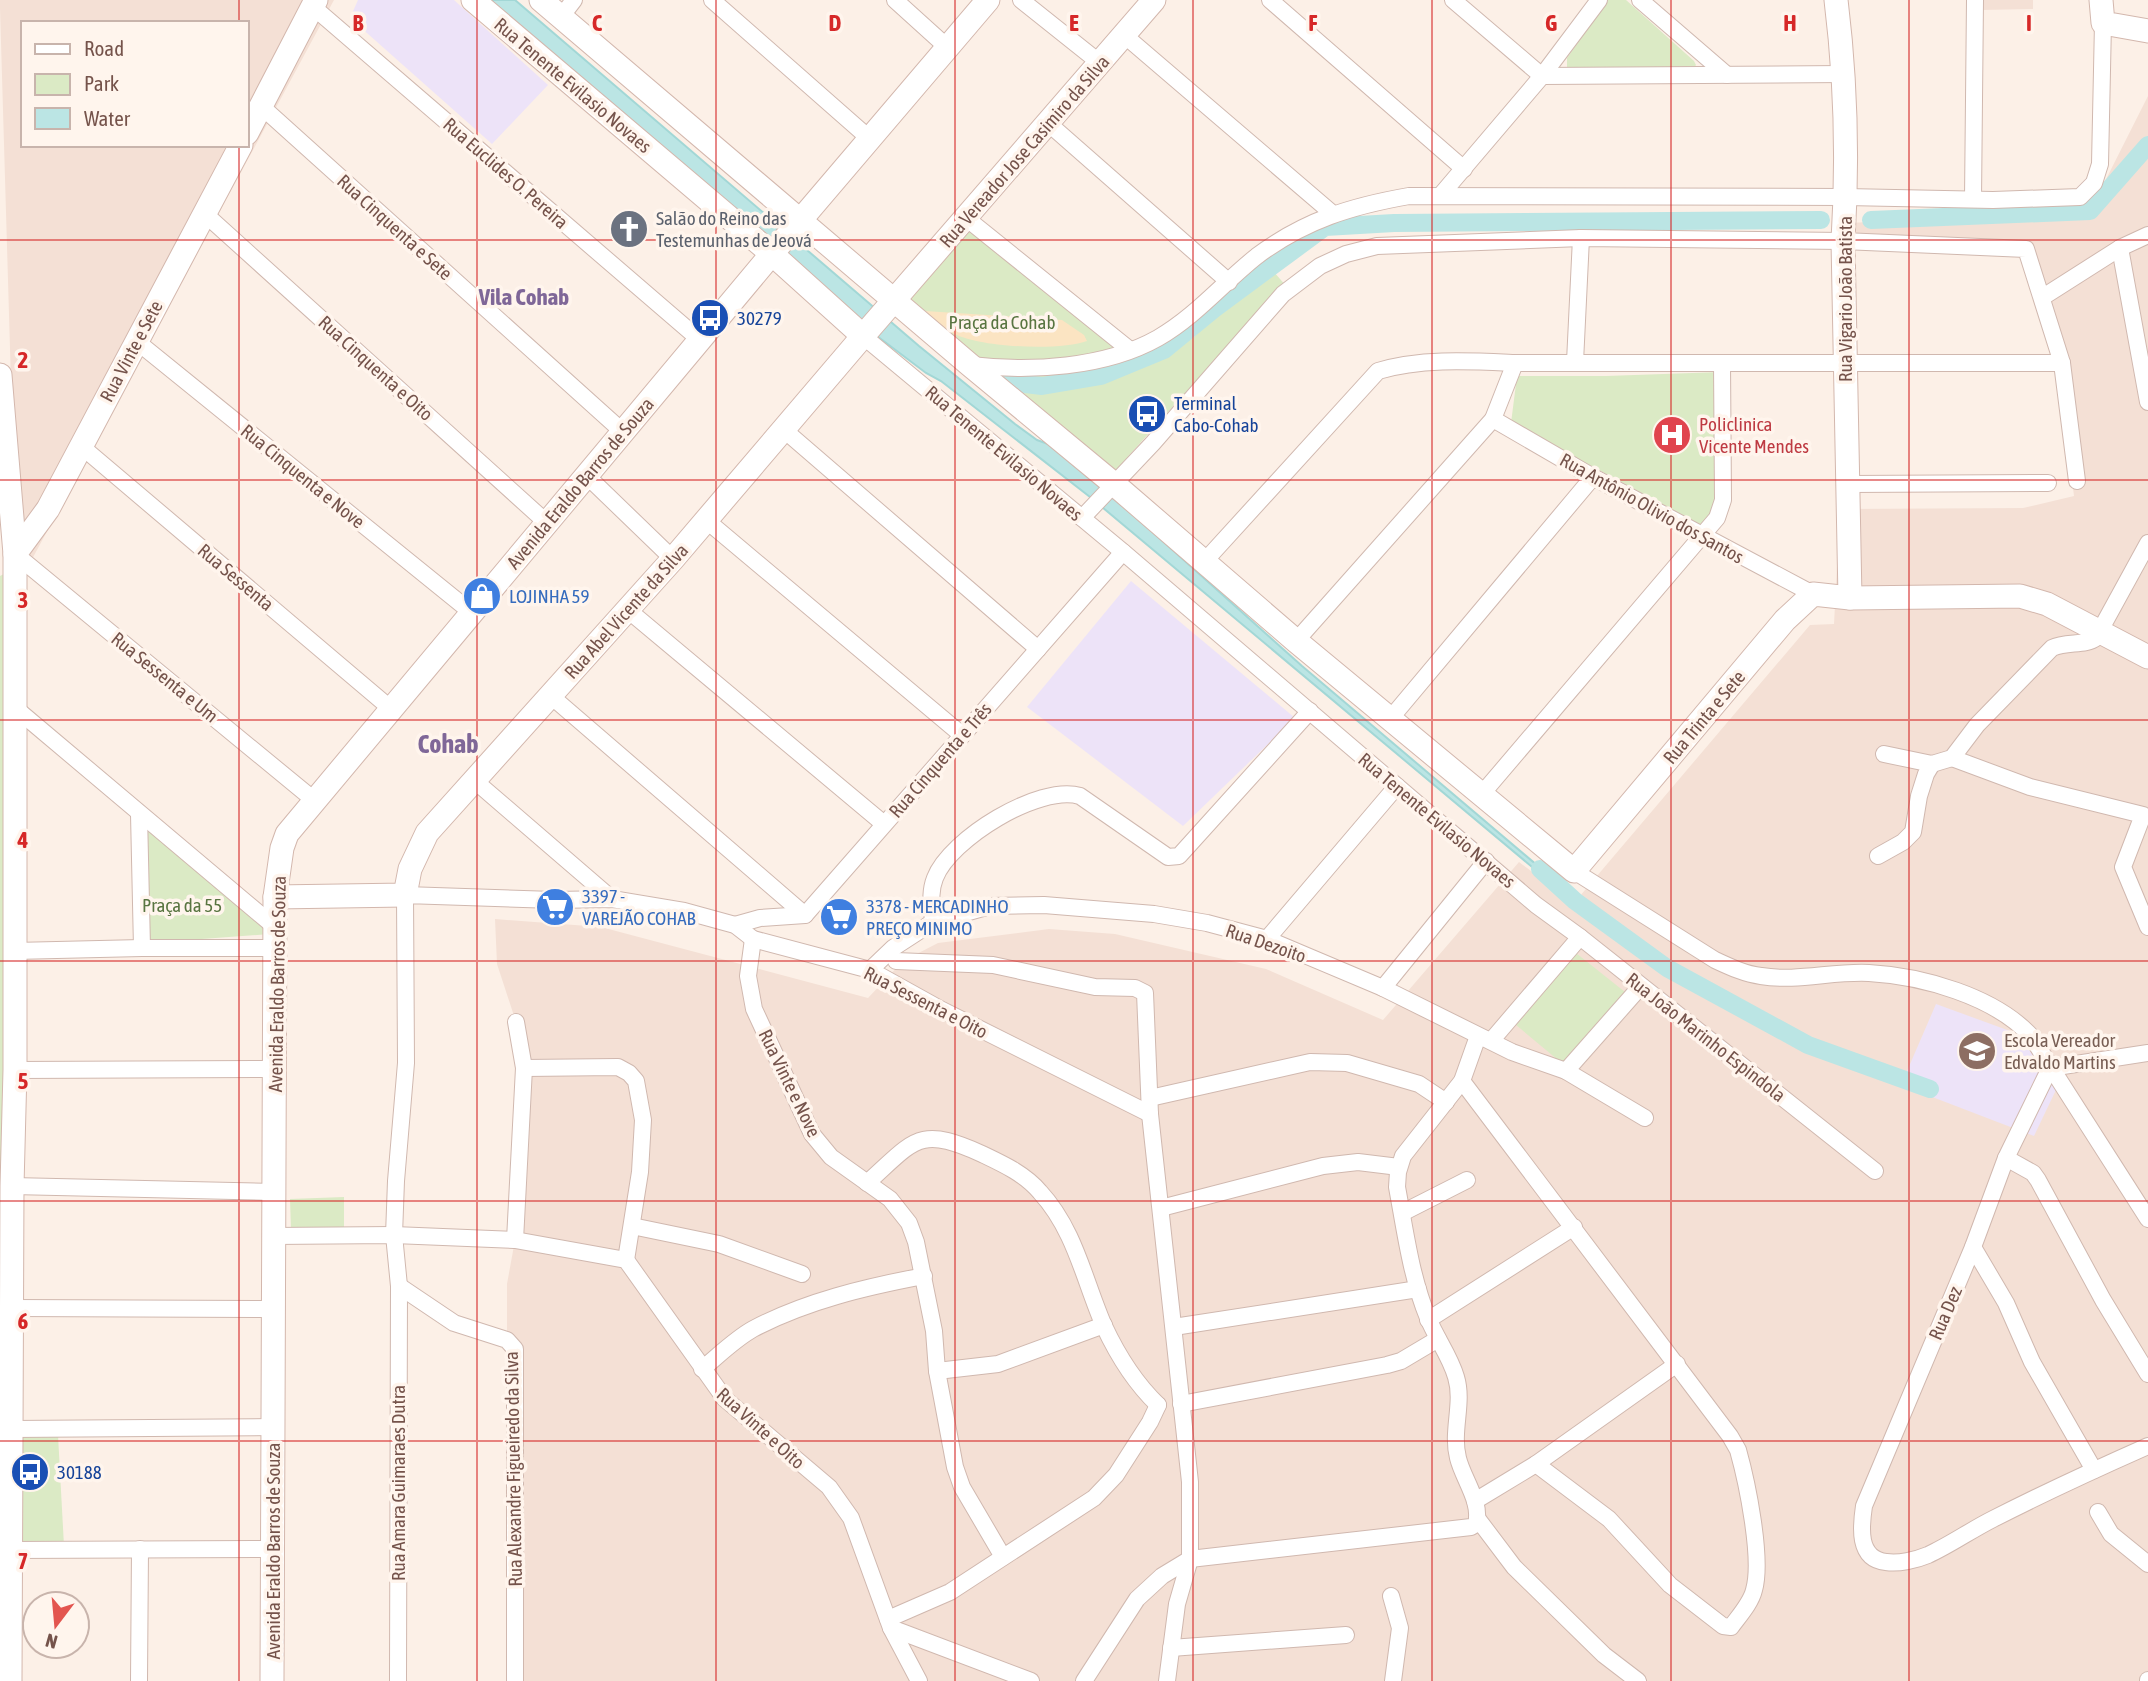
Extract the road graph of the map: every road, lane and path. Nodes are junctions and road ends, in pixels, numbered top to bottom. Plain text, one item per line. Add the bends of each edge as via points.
1 (473, 0) edge
2 (541, 0) edge
3 (712, 0) edge
4 (895, 0) edge
5 (988, 0) edge
6 (1021, 0) edge
7 (1154, 0) edge
8 (1270, 0) edge
9 (1453, 0) edge
10 (1599, 0) edge
11 (1640, 0) edge
12 (1836, 0) edge
13 (1975, 0) edge
14 (314, 3) edge
15 (568, 9) edge
16 (2102, 11) edge
17 (2145, 30) edge
18 (1124, 35) junction
19 (948, 48) junction
20 (1100, 63) junction
21 (1845, 74) junction
22 (1727, 75) junction
23 (1542, 76) junction
24 (261, 106) junction
25 (1048, 123) junction
26 (248, 131) edge
27 (870, 139) junction
28 (239, 147) edge
29 (1464, 169) junction
30 (1440, 196) junction
31 (1846, 197) junction
32 (1973, 199) junction
33 (205, 214) junction
34 (1333, 214) junction
35 (966, 218) junction
36 (795, 227) junction
37 (2148, 235) edge
38 (1581, 238) junction
39 (1843, 241) junction
40 (2120, 248) junction
41 (773, 252) junction
42 (1229, 282) junction
43 (2043, 297) junction
44 (877, 320) junction
45 (135, 340) junction
46 (700, 340) junction
47 (1130, 350) junction
48 (1844, 361) junction
49 (1576, 362) junction
50 (1515, 363) junction
51 (1722, 363) junction
52 (2062, 363) junction
53 (970, 365) junction
54 (0, 375) edge
55 (2148, 402) edge
56 (1493, 419) junction
57 (783, 429) junction
58 (623, 432) junction
59 (81, 446) junction
60 (586, 475) junction
61 (1593, 477) junction
62 (2077, 481) dead end
63 (2048, 483) dead end
64 (1849, 484) junction
65 (1112, 487) junction
66 (1082, 518) junction
67 (706, 520) junction
68 (547, 523) junction
69 (1703, 535) junction
70 (2148, 543) edge
71 (1123, 552) junction
72 (15, 554) junction
73 (673, 559) junction
74 (1204, 562) junction
75 (1813, 594) junction
76 (1850, 598) junction
77 (628, 610) junction
78 (471, 612) junction
79 (2099, 632) junction
80 (1296, 641) junction
81 (1038, 649) junction
82 (2148, 657) edge
83 (551, 695) junction
84 (14, 707) junction
85 (390, 709) junction
86 (1310, 711) junction
87 (1390, 719) junction
88 (962, 735) junction
89 (1884, 754) dead end
90 (1952, 758) junction
91 (1932, 764) junction
92 (475, 781) junction
93 (1397, 786) junction
94 (1481, 796) junction
95 (314, 800) junction
96 (139, 814) junction
97 (884, 824) junction
98 (1878, 856) dead end
99 (1486, 861) junction
100 (1574, 871) junction
101 (405, 895) junction
102 (275, 897) junction
103 (612, 899) junction
104 (1536, 905) joint
105 (805, 915) junction
106 (933, 922) junction
107 (734, 925) junction
108 (2148, 927) edge
109 (1580, 937) junction
110 (275, 938) junction
111 (752, 939) junction
112 (1267, 939) junction
113 (142, 948) junction
114 (14, 951) junction
115 (897, 961) dead end
116 (870, 970) junction
117 (1641, 986) junction
118 (1383, 988) junction
119 (516, 1022) dead end
120 (1484, 1038) junction
121 (2148, 1053) edge
122 (524, 1068) junction
123 (2050, 1068) junction
124 (275, 1069) junction
125 (15, 1070) junction
126 (1566, 1071) junction
127 (1462, 1081) junction
128 (1446, 1102) junction
129 (1150, 1106) junction
130 (1645, 1118) dead end
131 (2006, 1157) junction
132 (1399, 1167) junction
133 (1875, 1171) dead end
134 (1467, 1180) dead end
135 (867, 1183) junction
136 (12, 1186) junction
137 (274, 1192) junction
138 (1161, 1208) junction
139 (1402, 1213) junction
140 (2148, 1219) edge
141 (632, 1226) junction
142 (1574, 1227) junction
143 (394, 1235) junction
144 (272, 1237) junction
145 (515, 1240) junction
146 (1973, 1247) junction
147 (626, 1260) junction
148 (802, 1274) dead end
149 (924, 1276) junction
150 (399, 1286) junction
151 (1418, 1289) junction
152 (13, 1308) junction
153 (273, 1309) junction
154 (1428, 1320) junction
155 (1104, 1325) junction
156 (1174, 1327) junction
157 (1438, 1339) junction
158 (1676, 1364) junction
159 (702, 1369) junction
160 (937, 1371) junction
161 (2148, 1374) edge
162 (1180, 1401) junction
163 (1158, 1405) junction
164 (5, 1425) edge
165 (274, 1427) junction
166 (2148, 1446) edge
167 (1536, 1464) junction
168 (2094, 1470) junction
169 (1475, 1501) junction
170 (2098, 1513) dead end
171 (1476, 1521) junction
172 (140, 1549) junction
173 (272, 1549) junction
174 (11, 1550) junction
175 (1003, 1557) junction
176 (1189, 1559) junction
177 (2148, 1564) edge
178 (1391, 1596) dead end
179 (890, 1624) junction
180 (1346, 1636) dead end
181 (1171, 1648) junction
182 (10, 1681) edge
183 (139, 1681) edge
184 (272, 1681) edge
185 (398, 1681) edge
186 (515, 1681) edge
187 (919, 1681) edge
188 (1031, 1681) edge
189 (1084, 1681) edge
190 (1167, 1681) edge
191 (1393, 1681) edge
192 (1638, 1681) edge

1 - 41 street, Rua Tenente Evilasio Novaes
2 - 15 street
3 - 27 street
4 - 19 street
5 - 19 street
6 - 20 street
7 - 18 street, Rua Vereador Jose Casimiro da Silva
8 - 29 street
9 - 23 street
10 - 23 street
11 - 22 street
12 - 21 street, Rua Vigario João Batista
13 - 32 street
14 - 24 street
14 - 46 street, Rua Euclides O. Pereira
15 - 36 street
16 - 17 street
16 - 32 street via 2100,164 2094,183 2085,194 2071,199
18 - 20 street, Rua Vereador Jose Casimiro da Silva
18 - 34 street
19 - 27 street, Avenida Eraldo Barros de Souza
20 - 25 street, Rua Vereador Jose Casimiro da Silva
21 - 22 street
21 - 31 street, Rua Vigario João Batista
22 - 23 street
23 - 29 street
24 - 26 street
24 - 58 street, Rua Cinquenta e Sete
25 - 35 street, Rua Vereador Jose Casimiro da Silva
25 - 42 street
27 - 36 street, Avenida Eraldo Barros de Souza
28 - 33 street, Rua Vinte e Sete
29 - 30 street
30 - 31 street
30 - 34 street via 1367,203
31 - 32 street
31 - 39 street, Rua Vigario João Batista
33 - 45 street, Rua Vinte e Sete
33 - 68 street, Rua Cinquenta e Oito
34 - 42 street via 1277,243
35 - 44 street, Rua Vereador Jose Casimiro da Silva
35 - 47 street
36 - 41 street, Avenida Eraldo Barros de Souza
36 - 44 street
37 - 40 street
38 - 39 street
38 - 49 street
38 - 65 street via 1377,246 1320,266 1283,294
39 - 43 street via 2026,248
39 - 48 street, Rua Vigario João Batista
40 - 43 street
40 - 55 street
41 - 44 street, Rua Tenente Evilasio Novaes
41 - 46 street, Avenida Eraldo Barros de Souza
42 - 47 street via 1176,327
43 - 52 street
44 - 53 street
44 - 57 street, Rua Abel Vicente da Silva
44 - 66 street, Rua Tenente Evilasio Novaes
45 - 59 street, Rua Vinte e Sete
45 - 78 street, Rua Cinquenta e Nove
46 - 58 street, Avenida Eraldo Barros de Souza
47 - 53 street via 1051,366
48 - 51 street
48 - 52 street
48 - 64 street, Rua Vigario João Batista
49 - 50 street
49 - 51 street
50 - 56 street
50 - 74 street via 1423,363 1378,370
51 - 69 street via 1723,500 1717,518
52 - 62 street
53 - 65 street
54 - 72 street
56 - 61 street, Rua Antônio Olivio dos Santos
56 - 80 street
57 - 67 street, Rua Abel Vicente da Silva
57 - 81 street
58 - 60 street, Avenida Eraldo Barros de Souza
59 - 72 street, Rua Vinte e Sete via 48,509
59 - 85 street, Rua Sessenta
60 - 68 street, Avenida Eraldo Barros de Souza
60 - 73 street
61 - 69 street, Rua Antônio Olivio dos Santos
61 - 87 street
63 - 64 street
64 - 76 street, Rua Vigario João Batista
65 - 66 street
65 - 74 street
66 - 71 street, Rua Tenente Evilasio Novaes
67 - 73 street, Rua Abel Vicente da Silva
67 - 88 street
68 - 78 street, Avenida Eraldo Barros de Souza
69 - 75 street, Rua Antônio Olivio dos Santos
69 - 94 street
70 - 79 street
71 - 81 street, Rua Cinquenta e Três
71 - 86 street, Rua Tenente Evilasio Novaes
72 - 84 street
72 - 95 street, Rua Sessenta e Um
73 - 77 street, Rua Abel Vicente da Silva
74 - 80 street
75 - 76 street
75 - 100 street, Rua Trinta e Sete via 1785,620
76 - 79 street via 2020,596 2047,604
77 - 83 street, Rua Abel Vicente da Silva
77 - 97 street
78 - 85 street, Avenida Eraldo Barros de Souza
79 - 82 street
79 - 90 street via 2091,642 2066,642 2052,648 1977,725
80 - 87 street
81 - 88 street, Rua Cinquenta e Três
83 - 92 street, Rua Abel Vicente da Silva
83 - 105 street
84 - 96 street
84 - 114 street
85 - 95 street, Avenida Eraldo Barros de Souza
86 - 93 street, Rua Tenente Evilasio Novaes
86 - 106 street via 1179,856 1168,857 1080,796 1063,792 1011,810 948,858 935,877
87 - 94 street
88 - 97 street, Rua Cinquenta e Três
89 - 91 street
90 - 91 street
90 - 108 street via 2030,787 2143,815 2123,867
91 - 98 street via 1919,796 1913,832
92 - 101 street, Rua Abel Vicente da Silva via 427,833 410,869
92 - 103 street
93 - 99 street, Rua Tenente Evilasio Novaes
93 - 112 street
94 - 100 street
95 - 102 street, Avenida Eraldo Barros de Souza via 287,834
96 - 110 street
96 - 113 street
97 - 105 street, Rua Cinquenta e Três
99 - 104 street, Rua Tenente Evilasio Novaes
99 - 118 street
100 - 123 street via 1740,971 1790,978 1867,973 1910,978 1997,1009 2019,1023
101 - 102 street, Rua Sessenta e Oito
101 - 103 street, Rua Sessenta e Oito
101 - 143 street via 406,1063
102 - 110 street, Avenida Eraldo Barros de Souza
103 - 107 street, Rua Sessenta e Oito
104 - 109 street, Rua João Marinho Espindola
105 - 107 street
106 - 112 street, Rua Dezoito via 990,906 1044,905 1154,914
106 - 116 street, Rua Dezoito via 893,948
107 - 111 street, Rua Sessenta e Oito
109 - 117 street, Rua João Marinho Espindola
109 - 120 street
110 - 113 street
110 - 124 street, Avenida Eraldo Barros de Souza
111 - 116 street, Rua Sessenta e Oito
111 - 135 street, Rua Vinte e Nove via 748,976 754,1009 812,1134 831,1157
112 - 118 street, Rua Dezoito
113 - 114 street
114 - 125 street
115 - 129 street via 993,965 1145,993
116 - 129 street, Rua Sessenta e Oito via 942,1010
117 - 126 street
117 - 133 street, Rua João Marinho Espindola
118 - 120 street, Rua Dezoito
119 - 122 street
120 - 126 street, Rua Dezoito
120 - 127 street
121 - 123 street
122 - 141 street via 618,1067 636,1081 642,1120
122 - 145 street
123 - 131 street, Rua Dez
123 - 140 street
124 - 125 street
124 - 137 street, Avenida Eraldo Barros de Souza
125 - 136 street
126 - 130 street, Rua Dezoito
127 - 128 street
127 - 142 street
128 - 129 street via 1419,1084 1347,1063 1310,1062
128 - 132 street
129 - 138 street
131 - 146 street, Rua Dez
131 - 161 street via 2038,1180
132 - 138 street via 1358,1162 1323,1166
132 - 139 street
134 - 139 street
135 - 149 street, Rua Vinte e Nove via 890,1199 909,1223
135 - 155 street via 910,1145 932,1138 957,1143 1011,1168 1040,1191 1063,1223
136 - 137 street
136 - 152 street
137 - 144 street, Avenida Eraldo Barros de Souza
138 - 156 street
139 - 151 street
141 - 147 street
141 - 148 street via 719,1244
142 - 154 street
142 - 158 street
143 - 144 street
143 - 145 street
143 - 150 street
144 - 153 street, Avenida Eraldo Barros de Souza
145 - 147 street
146 - 168 street
146 - 168 street, Rua Dez via 1864,1506 1861,1538 1867,1552 1884,1562 1927,1555
147 - 159 street, Rua Vinte e Oito
149 - 159 street via 818,1302 751,1330
149 - 160 street, Rua Vinte e Nove
150 - 185 street, Rua Amara Guimaraes Dutra
150 - 186 street, Rua Alexandre Figueiredo da Silva via 454,1323 508,1340 515,1349
151 - 154 street
151 - 156 street
152 - 153 street
152 - 164 street
153 - 165 street, Avenida Eraldo Barros de Souza
154 - 157 street
155 - 160 street via 998,1364
155 - 163 street via 1125,1367
156 - 162 street
157 - 162 street via 1387,1365
157 - 169 street via 1456,1378 1457,1457
158 - 167 street
158 - 167 street via 1730,1436 1743,1467 1757,1577 1754,1594 1731,1627 1723,1626 1670,1585 1609,1519
159 - 179 street, Rua Vinte e Oito via 724,1399 842,1503
160 - 175 street, Rua Vinte e Nove via 962,1487
162 - 163 street
162 - 176 street via 1189,1476
163 - 175 street via 1116,1475 1094,1497
164 - 165 street
164 - 174 street
165 - 173 street, Avenida Eraldo Barros de Souza
166 - 168 street
167 - 169 street
169 - 171 street
170 - 177 street via 2111,1534
171 - 176 street via 1471,1527
171 - 192 street via 1514,1567 1604,1656
172 - 173 street
172 - 174 street
172 - 183 street
173 - 184 street, Avenida Eraldo Barros de Souza
174 - 182 street
175 - 179 street
176 - 181 street
176 - 189 street via 1137,1599
178 - 191 street via 1400,1628
179 - 187 street, Rua Vinte e Oito
179 - 188 street
180 - 181 street
181 - 190 street

